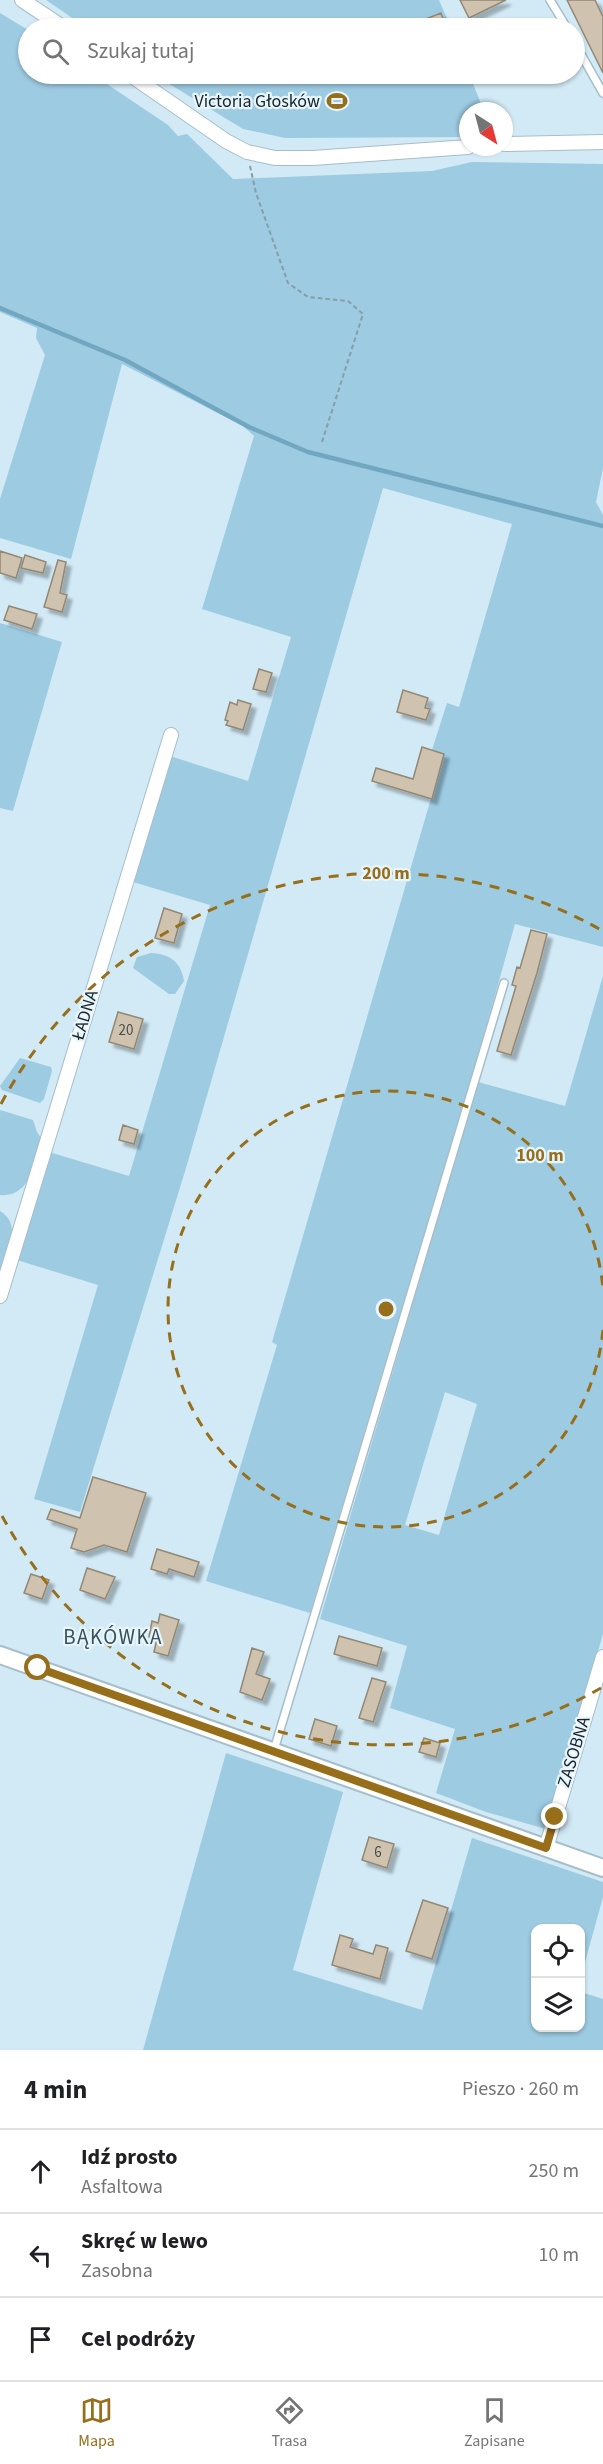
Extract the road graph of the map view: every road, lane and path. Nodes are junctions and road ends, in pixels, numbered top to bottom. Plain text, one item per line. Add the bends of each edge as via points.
1 (22, 0) edge
2 (550, 0) edge
3 (49, 18) edge
4 (561, 18) edge
5 (585, 61) edge
6 (143, 84) edge
7 (603, 93) edge
8 (603, 142) edge
9 (513, 144) edge
10 (459, 148) edge
11 (247, 152) junction
12 (322, 442) dead end
13 (171, 735) dead end
14 (504, 983) dead end
15 (0, 1296) edge
16 (0, 1655) edge
17 (603, 1657) edge
18 (274, 1750) junction
19 (546, 1848) junction
20 (603, 1868) edge

1 - 3 street
2 - 4 lane
5 - 7 lane
6 - 11 street
8 - 9 street
10 - 11 street via 313,158 275,158
11 - 12 path via 256,193 288,283 308,297 348,301 363,314
13 - 15 street, ŁADNA
14 - 18 lane
16 - 18 street
17 - 19 street, ZASOBNA
18 - 19 street
19 - 20 street

